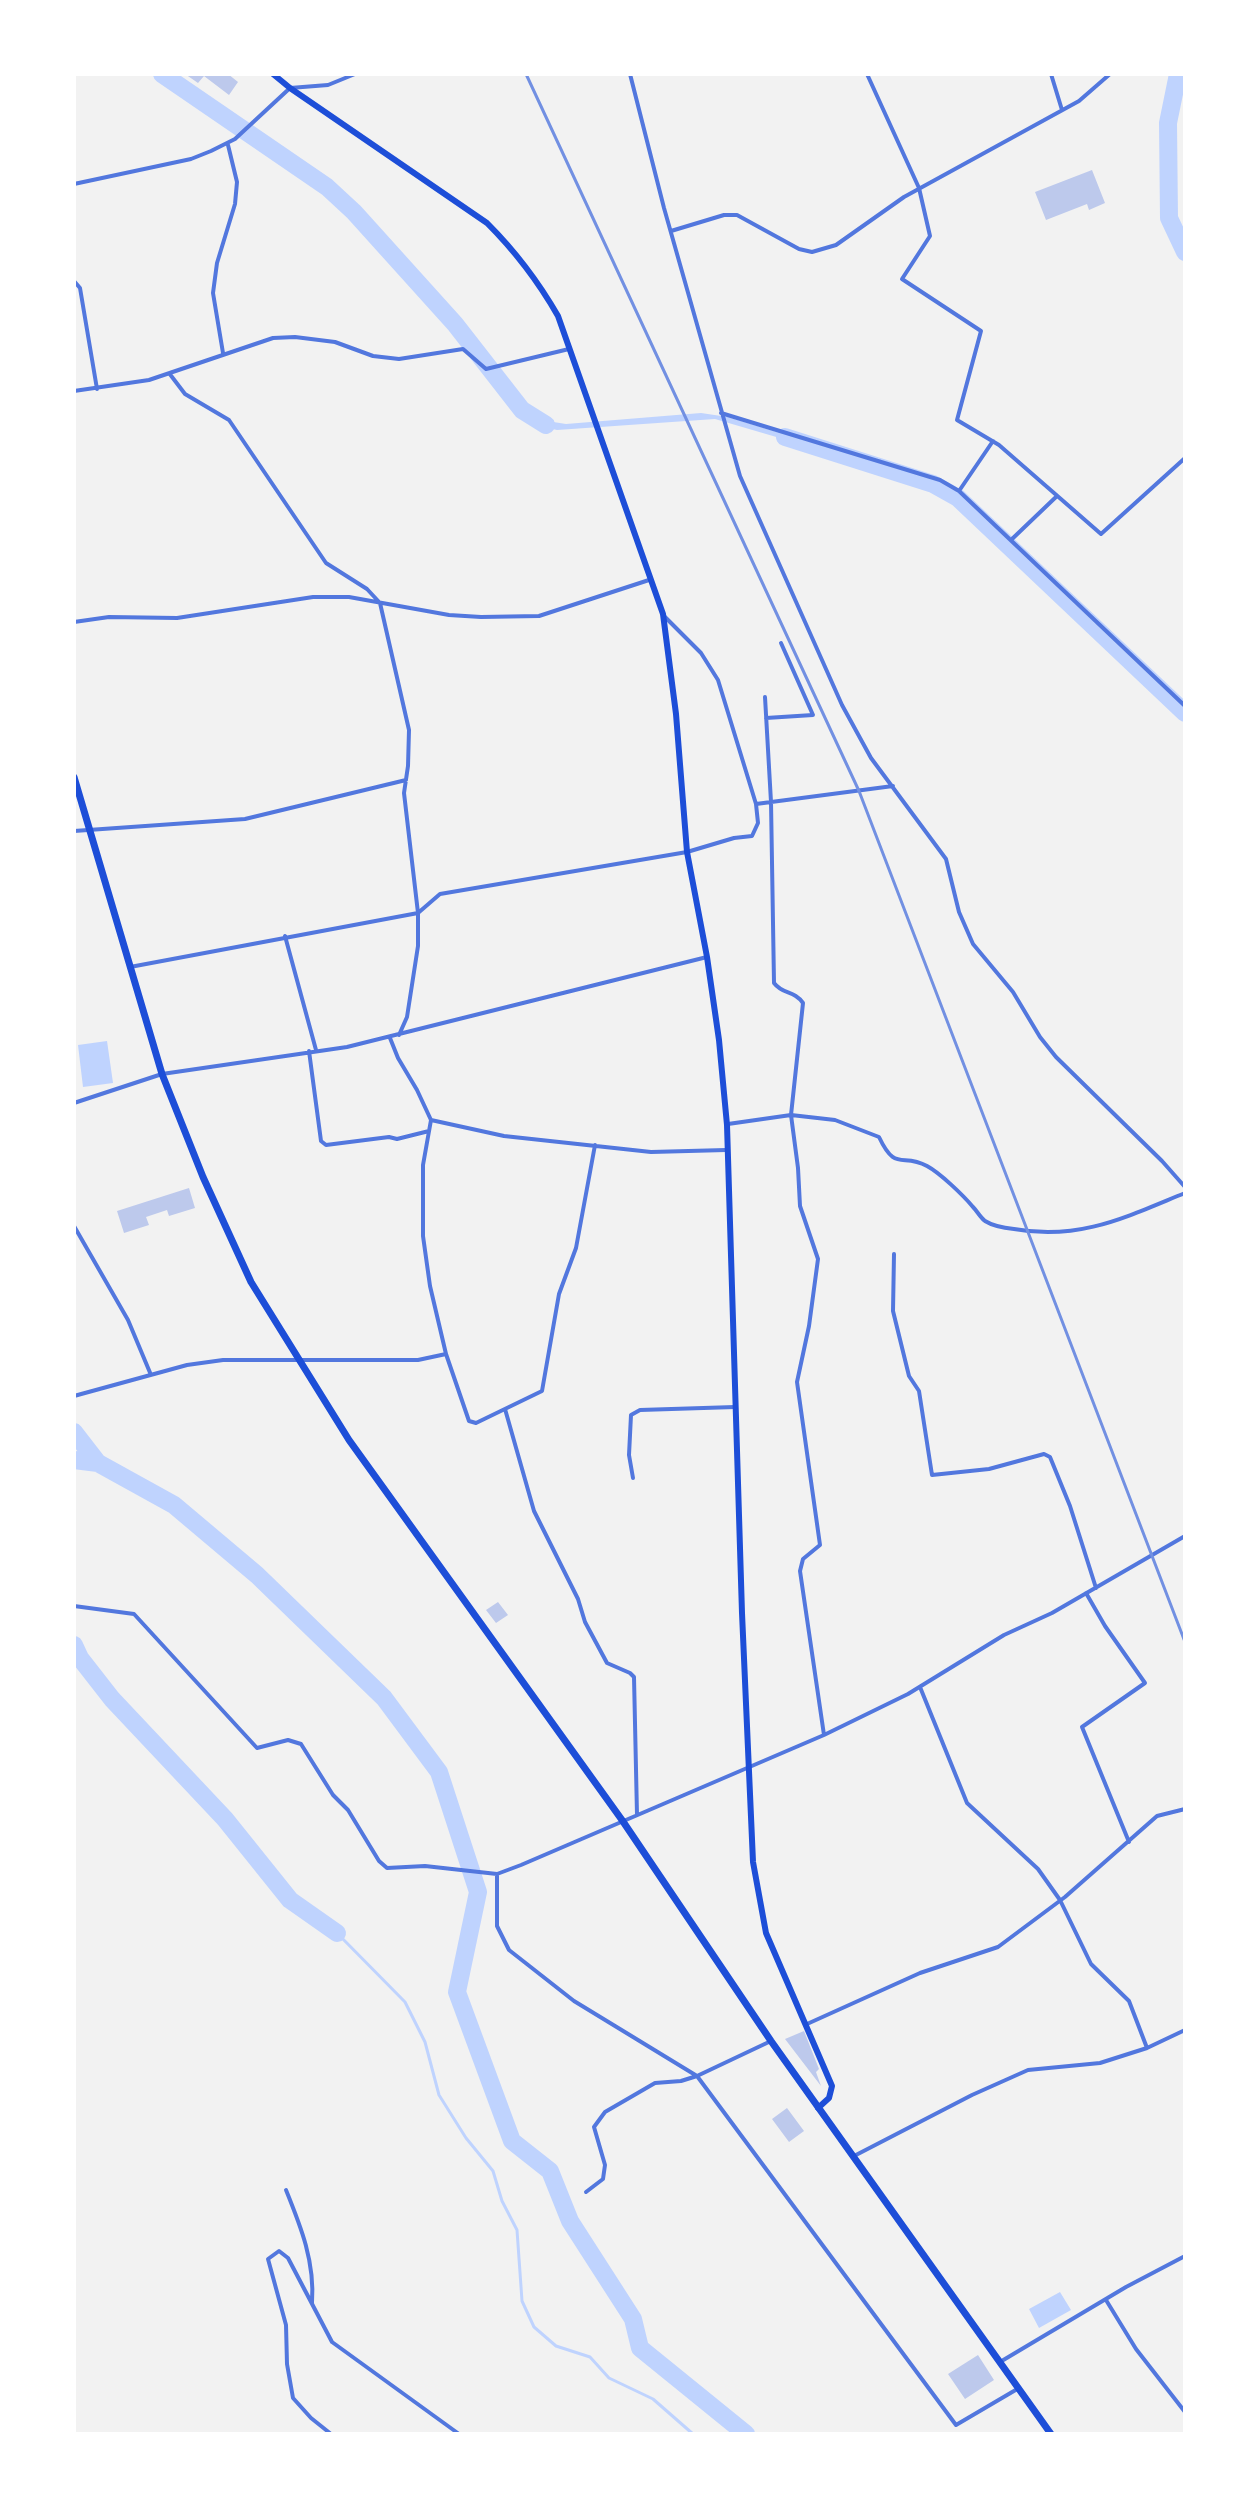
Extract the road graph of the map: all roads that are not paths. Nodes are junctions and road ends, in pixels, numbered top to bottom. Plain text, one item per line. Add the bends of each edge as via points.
1 (273, 74) edge
2 (355, 74) edge
3 (630, 74) edge
4 (867, 74) edge
5 (1051, 74) edge
6 (1110, 74) edge
7 (290, 88) junction
8 (1062, 110) junction
9 (228, 144) junction
10 (74, 184) edge
11 (919, 188) junction
12 (671, 231) junction
13 (74, 281) edge
14 (569, 349) junction
15 (223, 353) junction
16 (169, 373) junction
17 (97, 389) junction
18 (74, 391) edge
19 (721, 413) junction
20 (993, 441) junction
21 (1185, 458) edge
22 (959, 491) junction
23 (1057, 496) junction
24 (1011, 540) junction
25 (649, 580) junction
26 (380, 603) junction
27 (663, 614) junction
28 (74, 622) edge
29 (781, 643) dead end
30 (765, 697) dead end
31 (1185, 706) edge
32 (766, 718) junction
33 (74, 777) edge
34 (406, 780) junction
35 (893, 786) junction
36 (771, 802) junction
37 (756, 804) junction
38 (90, 830) junction
39 (74, 831) edge
40 (687, 852) junction
41 (418, 913) junction
42 (285, 936) junction
43 (707, 957) junction
44 (130, 967) junction
45 (399, 1035) junction
46 (390, 1038) junction
47 (312, 1050) junction
48 (162, 1074) junction
49 (74, 1103) edge
50 (791, 1115) junction
51 (431, 1120) junction
52 (727, 1125) junction
53 (429, 1131) junction
54 (595, 1145) junction
55 (726, 1150) junction
56 (1185, 1170) edge
57 (1178, 1178) junction
58 (1185, 1190) edge
59 (74, 1226) edge
60 (894, 1254) dead end
61 (446, 1354) junction
62 (298, 1360) junction
63 (151, 1375) junction
64 (74, 1396) edge
65 (735, 1407) junction
66 (505, 1409) junction
67 (633, 1478) dead end
68 (1185, 1536) edge
69 (1096, 1588) junction
70 (1086, 1593) junction
71 (74, 1606) edge
72 (920, 1687) junction
73 (824, 1735) junction
74 (750, 1767) junction
75 (1185, 1809) edge
76 (637, 1815) junction
77 (622, 1820) junction
78 (1129, 1842) junction
79 (497, 1874) junction
80 (1060, 1900) junction
81 (807, 2024) junction
82 (1185, 2030) edge
83 (771, 2041) junction
84 (1147, 2048) junction
85 (697, 2076) junction
86 (818, 2108) junction
87 (854, 2156) junction
88 (286, 2190) dead end
89 (586, 2192) dead end
90 (1185, 2256) edge
91 (1106, 2300) junction
92 (312, 2305) junction
93 (1000, 2362) junction
94 (1019, 2388) junction
95 (1185, 2412) edge
96 (331, 2434) edge
97 (459, 2434) edge
98 (1051, 2434) edge

1 - 7 main road
2 - 7 street via 328,85
3 - 12 street
4 - 11 street
5 - 8 street
6 - 8 street
7 - 9 street
7 - 14 main road via 487,223 538,281
8 - 11 street
9 - 10 street via 191,159
9 - 15 street via 237,182 235,204 213,293
11 - 12 street via 836,245 812,252 737,215
11 - 20 street via 930,236 902,279 981,331 957,420
12 - 19 street
13 - 17 street via 80,288
14 - 15 street via 486,369 463,349 399,359 295,337
14 - 25 main road
15 - 16 street
16 - 17 street
16 - 26 street via 185,394 229,420 326,563
17 - 18 street
19 - 22 street via 940,480
19 - 35 street via 758,521 842,705
20 - 22 street
20 - 23 street
21 - 23 street via 1101,534
22 - 24 street
23 - 24 street
24 - 31 street
25 - 26 street via 539,616 449,615
25 - 27 main road
26 - 28 street via 313,597 177,618
26 - 34 street via 409,730
27 - 37 street via 701,653 718,680
27 - 40 main road
29 - 32 street via 813,715
30 - 32 street
32 - 36 street
33 - 38 highway
34 - 38 street via 245,819
34 - 41 street
35 - 36 street
35 - 57 street via 946,859 973,944 1013,992 1040,1037
36 - 37 street
36 - 50 street via 774,983 803,1003
37 - 40 street via 758,823 752,836
38 - 39 street
38 - 44 highway
40 - 41 street via 440,894
40 - 43 main road
41 - 42 street
41 - 45 street via 410,1003
42 - 44 street
42 - 47 street
43 - 45 street
43 - 52 main road
44 - 48 highway
45 - 46 street
46 - 47 street
46 - 51 street
47 - 48 street
47 - 53 street via 321,1141 326,1145
48 - 49 street
48 - 62 highway via 251,1282
50 - 52 street
50 - 58 street via 835,1120 879,1137 894,1159 926,1165 983,1220 997,1226 1072,1232
50 - 73 street via 800,1206 818,1259 797,1382 820,1545 803,1559 800,1571
51 - 53 street
51 - 54 street via 504,1136
52 - 55 main road
53 - 61 street via 423,1165 423,1236
54 - 55 street via 651,1152
54 - 66 street via 542,1391
55 - 65 main road
56 - 57 street
57 - 58 street
59 - 63 street via 128,1320
60 - 69 street via 893,1311 909,1376 919,1391 932,1475 1050,1457
61 - 62 street via 418,1360
61 - 66 street via 469,1421 476,1423
62 - 63 street via 223,1360
62 - 77 highway via 349,1440
63 - 64 street
65 - 67 street via 640,1410 631,1415
65 - 74 main road
66 - 76 street via 534,1511 585,1622 607,1663 634,1677
68 - 69 street
69 - 70 street
70 - 72 street
70 - 78 street via 1145,1683 1082,1727
71 - 79 street via 134,1614 257,1748 288,1740 301,1744 387,1868 430,1866
72 - 73 street
72 - 80 street via 967,1803 1038,1869
73 - 74 street
74 - 76 street
74 - 81 main road via 753,1862 766,1933
75 - 78 street via 1157,1816
76 - 77 street
77 - 79 street
77 - 83 highway
78 - 80 street
79 - 85 street via 497,1926 509,1950 574,2001
80 - 81 street via 998,1947 920,1973
80 - 84 street via 1091,1964 1129,2001
81 - 86 main road via 832,2086
82 - 84 street
83 - 85 street
83 - 86 highway
84 - 87 street via 1100,2063 1028,2070
85 - 89 street via 655,2083 605,2112 594,2127 605,2165 603,2179
85 - 94 street via 956,2425
86 - 87 highway
87 - 93 highway
88 - 92 street via 314,2278
90 - 91 street
91 - 93 street
91 - 95 street
92 - 96 street via 288,2258 279,2251 268,2259 286,2325 293,2398
92 - 97 street via 332,2342
93 - 94 highway
94 - 98 highway

